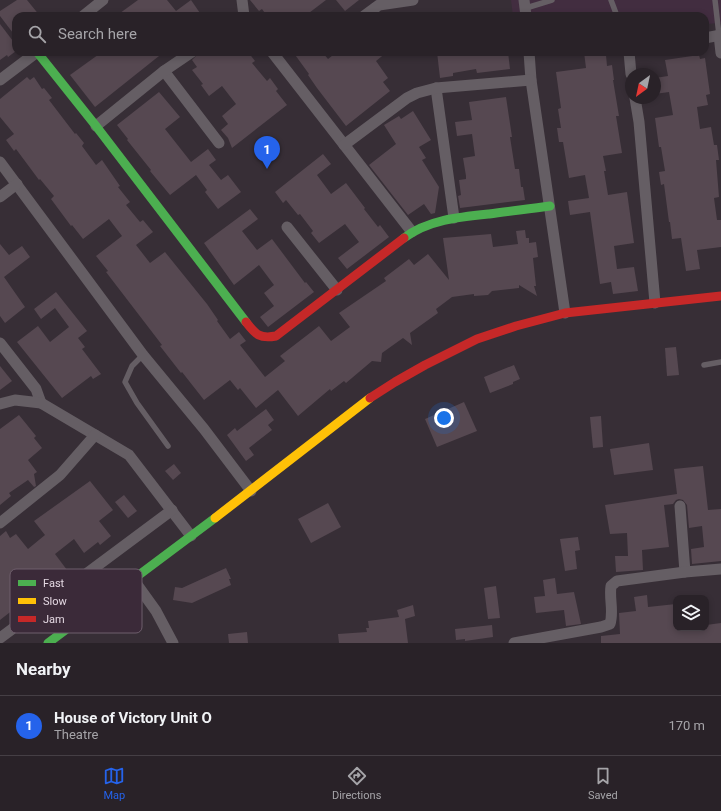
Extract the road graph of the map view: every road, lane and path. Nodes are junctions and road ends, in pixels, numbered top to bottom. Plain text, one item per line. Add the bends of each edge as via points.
1 (103, 0) edge
2 (242, 0) edge
3 (413, 0) edge
4 (552, 0) edge
5 (611, 0) edge
6 (715, 0) edge
7 (525, 8) edge
8 (88, 12) edge
9 (244, 12) edge
10 (369, 12) edge
11 (616, 12) edge
12 (720, 35) edge
13 (709, 37) edge
14 (721, 52) edge
15 (32, 56) edge
16 (40, 56) edge
17 (186, 56) edge
18 (275, 56) edge
19 (529, 56) edge
20 (629, 56) edge
21 (630, 68) edge
22 (164, 71) junction
23 (0, 80) edge
24 (531, 80) junction
25 (436, 88) junction
26 (636, 104) edge
27 (96, 126) junction
28 (218, 144) dead end
29 (344, 145) junction
30 (0, 162) edge
31 (17, 184) junction
32 (0, 197) edge
33 (550, 206) junction
34 (454, 218) junction
35 (287, 227) dead end
36 (412, 232) junction
37 (337, 290) junction
38 (721, 296) edge
39 (655, 304) junction
40 (565, 313) junction
41 (0, 343) edge
42 (144, 355) junction
43 (721, 362) edge
44 (704, 365) dead end
45 (40, 403) junction
46 (0, 404) edge
47 (95, 435) junction
48 (168, 446) dead end
49 (251, 491) junction
50 (680, 506) dead end
51 (172, 510) junction
52 (0, 523) edge
53 (192, 536) junction
54 (93, 569) edge
55 (721, 569) edge
56 (142, 572) edge
57 (685, 572) junction
58 (142, 592) edge
59 (10, 631) edge
60 (61, 633) edge
61 (0, 638) edge
62 (48, 643) edge
63 (173, 643) edge
64 (514, 643) edge

1 - 8 street
2 - 9 street
3 - 10 street via 379,5
4 - 7 lane
5 - 11 lane
6 - 12 lane
12 - 13 street
12 - 14 street
15 - 23 street
16 - 27 street
17 - 22 street
18 - 29 street
19 - 24 street
20 - 21 street
22 - 27 street
22 - 28 street
24 - 25 street
24 - 33 street
25 - 29 street via 407,98
25 - 34 street
26 - 39 street
27 - 37 street via 257,336 276,336
29 - 36 street
30 - 31 street
31 - 32 street
31 - 42 street
33 - 34 street
33 - 40 street
34 - 36 street
35 - 37 street
36 - 37 street
38 - 39 street
39 - 40 street
40 - 49 street via 477,339 395,382
41 - 45 street via 36,389
42 - 48 lane via 132,366 125,382
42 - 49 street
43 - 44 lane
45 - 46 street via 15,400
45 - 47 street
47 - 51 street via 129,455
47 - 52 street via 60,475
49 - 53 street
50 - 57 street
51 - 53 street
51 - 54 street
53 - 56 street
55 - 57 street
57 - 64 street via 617,581 611,586 610,624
58 - 63 street
59 - 61 street
60 - 62 street

